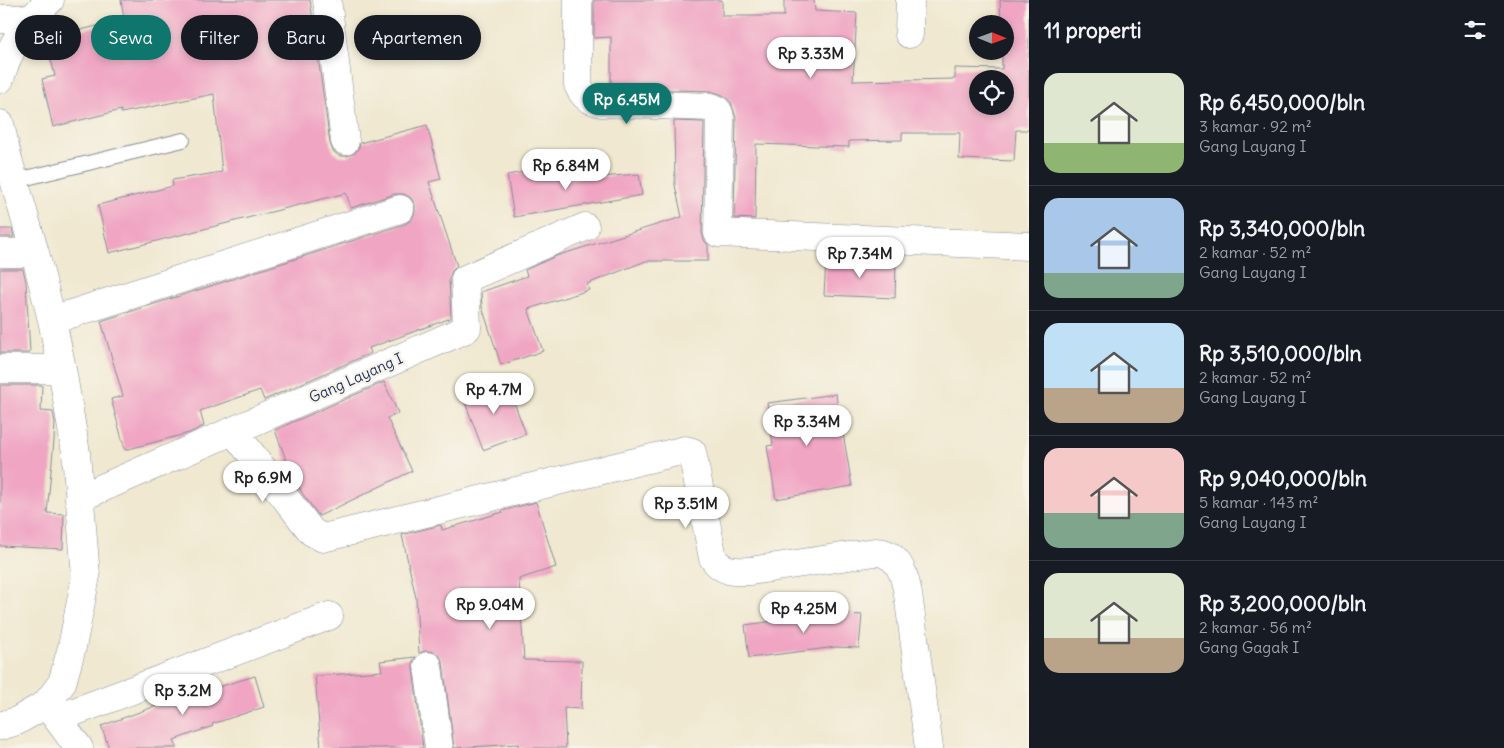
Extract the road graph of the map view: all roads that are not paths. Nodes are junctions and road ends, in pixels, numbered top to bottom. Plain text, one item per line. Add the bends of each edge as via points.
1 (50, 0) edge
2 (327, 0) edge
3 (578, 0) edge
4 (910, 0) edge
5 (34, 15) edge
6 (0, 19) edge
7 (15, 19) edge
8 (908, 34) dead end
9 (15, 45) edge
10 (0, 79) edge
11 (0, 124) edge
12 (183, 140) dead end
13 (345, 141) dead end
14 (14, 181) junction
15 (400, 209) dead end
16 (585, 227) dead end
17 (1029, 246) edge
18 (35, 252) junction
19 (0, 253) edge
20 (52, 320) junction
21 (0, 369) edge
22 (62, 369) junction
23 (234, 432) junction
24 (79, 498) junction
25 (329, 616) dead end
26 (428, 666) dead end
27 (52, 711) junction
28 (0, 726) edge
29 (79, 748) edge
30 (439, 748) edge
31 (930, 748) edge

1 - 5 street
2 - 13 street
3 - 17 street via 578,85 583,96 602,103 710,107 718,111 718,232
4 - 8 street
6 - 7 street
9 - 10 street
11 - 14 street
12 - 14 lane
14 - 18 street
15 - 20 street
16 - 23 street, Gang Layang I via 465,279 467,328 464,330
18 - 19 street
18 - 20 street
20 - 22 street
21 - 22 street
22 - 24 street via 76,453
23 - 24 street, Gang Layang I
23 - 31 street via 312,532 323,538 685,450 692,452 713,558 725,569 750,571 875,552 888,554 901,568 906,580
24 - 27 street via 86,576 72,646
25 - 27 street
26 - 30 street
27 - 28 street
27 - 29 street

